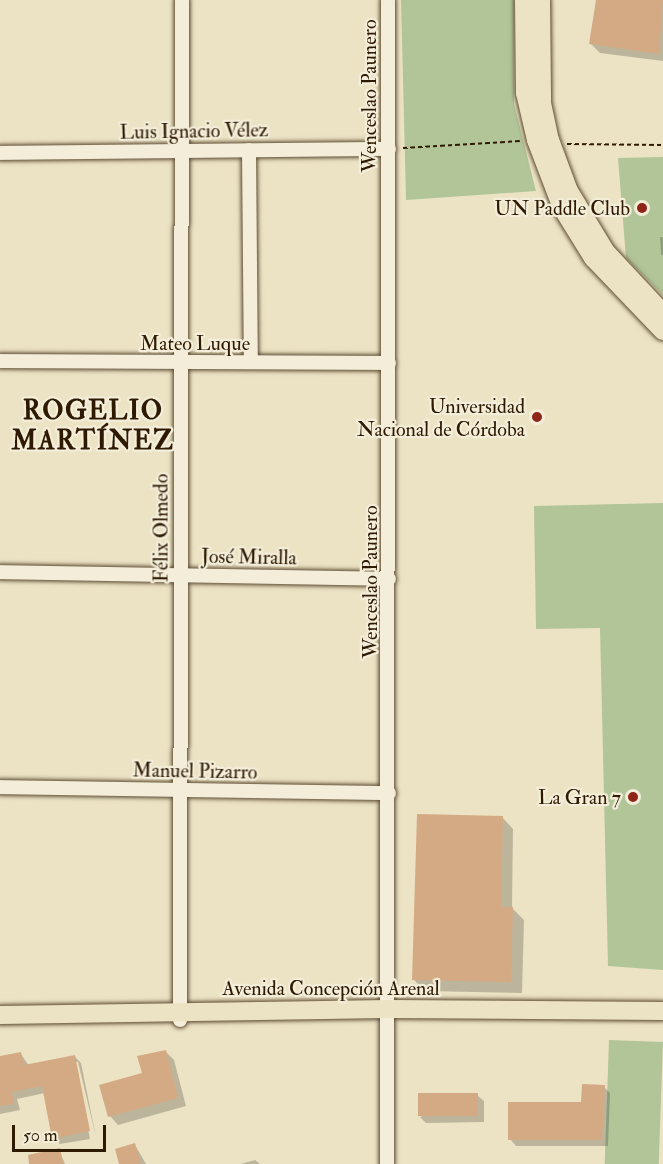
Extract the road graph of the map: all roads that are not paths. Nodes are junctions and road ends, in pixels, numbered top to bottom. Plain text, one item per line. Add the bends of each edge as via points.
1 (182, 0) edge
2 (388, 0) edge
3 (524, 0) edge
4 (541, 0) edge
5 (389, 148) junction
6 (249, 150) junction
7 (182, 151) junction
8 (0, 153) edge
9 (663, 313) edge
10 (663, 331) edge
11 (0, 361) edge
12 (181, 362) junction
13 (251, 362) junction
14 (389, 363) junction
15 (0, 572) edge
16 (180, 575) junction
17 (389, 579) junction
18 (0, 787) edge
19 (180, 790) junction
20 (389, 794) junction
21 (663, 1011) edge
22 (0, 1015) edge
23 (388, 1015) junction
24 (180, 1016) junction
25 (663, 1020) edge
26 (0, 1023) edge
27 (387, 1164) edge

1 - 7 street, Félix Olmedo
2 - 5 street, Wenceslao Paunero
3 - 10 main road via 525,93 536,140 562,208 593,258
4 - 9 main road via 542,103 550,140 569,191 606,252
5 - 6 street, Luis Ignacio Vélez
5 - 14 street, Wenceslao Paunero
6 - 7 street, Luis Ignacio Vélez
6 - 13 street
7 - 8 street, Luis Ignacio Vélez
7 - 12 street, Félix Olmedo
11 - 12 street, Mateo Luque
12 - 13 street, Mateo Luque
12 - 16 street, Félix Olmedo
13 - 14 street, Mateo Luque
14 - 17 street, Wenceslao Paunero
15 - 16 street, José Miralla
16 - 17 street, José Miralla
16 - 19 street, Félix Olmedo
17 - 20 street, Wenceslao Paunero
18 - 19 street, Manuel Pizarro
19 - 20 street, Manuel Pizarro
19 - 24 street, Félix Olmedo
20 - 23 street, Wenceslao Paunero
21 - 23 main road, Avenida Concepción Arenal
22 - 24 main road, Avenida Concepción Arenal
23 - 24 main road, Avenida Concepción Arenal
23 - 25 main road, Avenida Concepción Arenal
23 - 27 street, Wenceslao Paunero
24 - 26 main road, Avenida Concepción Arenal

